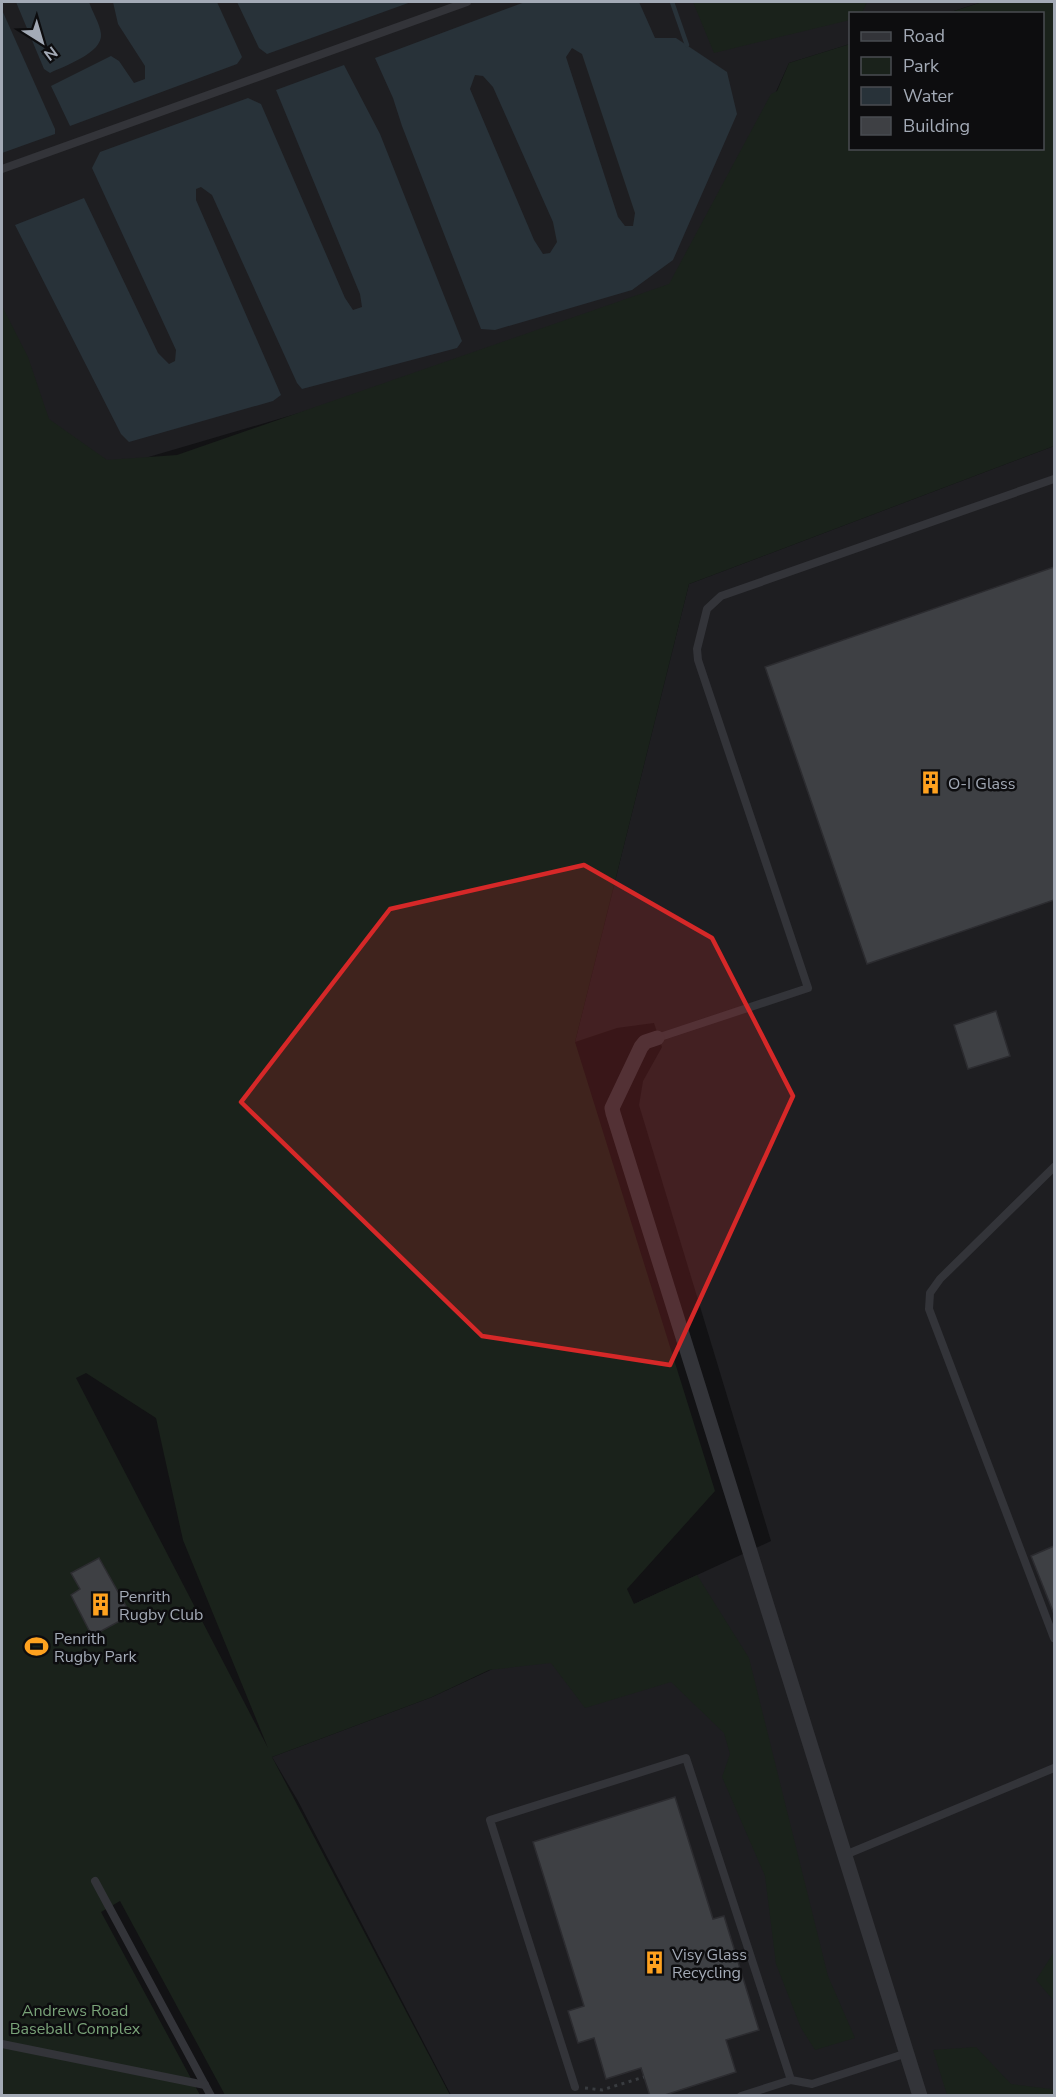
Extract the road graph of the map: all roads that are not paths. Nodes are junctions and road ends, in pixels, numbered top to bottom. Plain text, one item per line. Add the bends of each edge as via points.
1 (467, 2) edge
2 (2, 169) edge
3 (1054, 479) edge
4 (657, 1038) joint
5 (1054, 1167) edge
6 (1054, 1638) edge
7 (1054, 1768) edge
8 (845, 1855) junction
9 (95, 1881) dead end
10 (2, 2044) edge
11 (907, 2053) junction
12 (791, 2080) junction
13 (205, 2085) junction
14 (575, 2088) road end
15 (211, 2096) edge
16 (741, 2096) edge
17 (920, 2096) edge

1 - 2 lane
3 - 4 lane via 721,596 707,609 698,660 808,988
4 - 8 street via 641,1047 612,1108
5 - 6 lane via 939,1279 930,1293 929,1309
7 - 8 lane
8 - 11 street
9 - 13 lane
10 - 13 lane
11 - 12 lane via 812,2084
11 - 17 street
12 - 14 lane via 686,1758 490,1820
12 - 16 lane
13 - 15 lane

